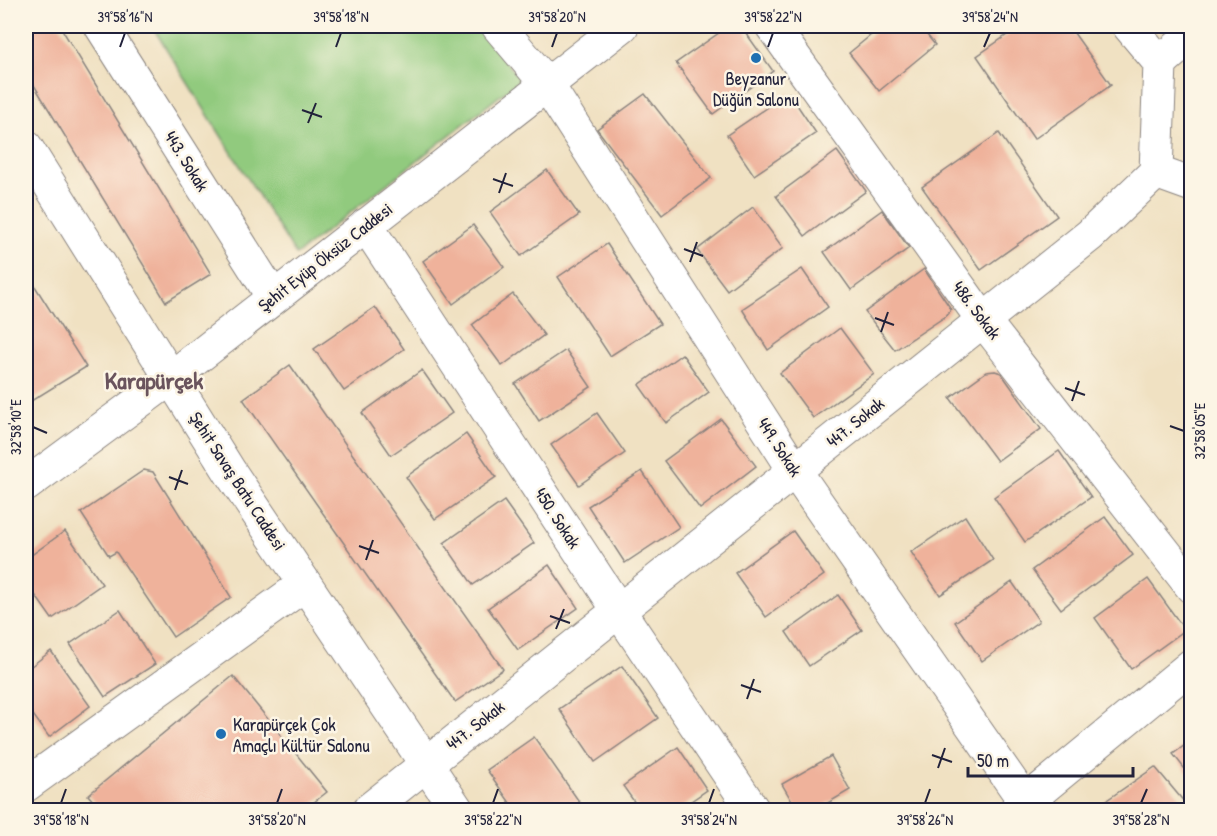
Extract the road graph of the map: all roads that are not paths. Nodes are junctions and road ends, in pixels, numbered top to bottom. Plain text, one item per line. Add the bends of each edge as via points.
1 (101, 26) edge
2 (498, 26) edge
3 (622, 26) edge
4 (772, 26) edge
5 (1129, 26) edge
6 (1191, 35) edge
7 (1160, 63) junction
8 (546, 83) junction
9 (26, 147) edge
10 (1155, 172) junction
11 (1191, 185) edge
12 (366, 225) junction
13 (273, 297) junction
14 (983, 320) junction
15 (171, 378) junction
16 (795, 471) junction
17 (26, 485) edge
18 (305, 584) junction
19 (1191, 587) edge
20 (619, 611) junction
21 (1191, 665) edge
22 (426, 764) junction
23 (26, 785) edge
24 (1024, 808) edge
25 (369, 810) edge
26 (457, 810) edge
27 (753, 810) edge

1 - 13 street, 443. Sokak
2 - 8 street, 449. Sokak
3 - 8 street, Şehit Eyüp Öksüz Caddesi
4 - 14 street, 486. Sokak
5 - 7 street
6 - 7 street
7 - 10 street
8 - 12 street, Şehit Eyüp Öksüz Caddesi
8 - 16 street, 449. Sokak
9 - 15 street, Şehit Savaş Batu Caddesi
10 - 11 street
10 - 14 street, 447. Sokak via 1090,236
12 - 13 street, Şehit Eyüp Öksüz Caddesi
12 - 20 street, 450. Sokak
13 - 15 street, Şehit Eyüp Öksüz Caddesi
14 - 16 street, 447. Sokak
14 - 19 street, 486. Sokak
15 - 17 street, Şehit Eyüp Öksüz Caddesi
15 - 18 street, Şehit Savaş Batu Caddesi
16 - 20 street, 447. Sokak
16 - 24 street, 449. Sokak
18 - 22 street, Şehit Savaş Batu Caddesi
18 - 23 street
20 - 22 street, 447. Sokak
20 - 27 street, 450. Sokak
21 - 24 street
22 - 25 street, 447. Sokak
22 - 26 street, Şehit Savaş Batu Caddesi

